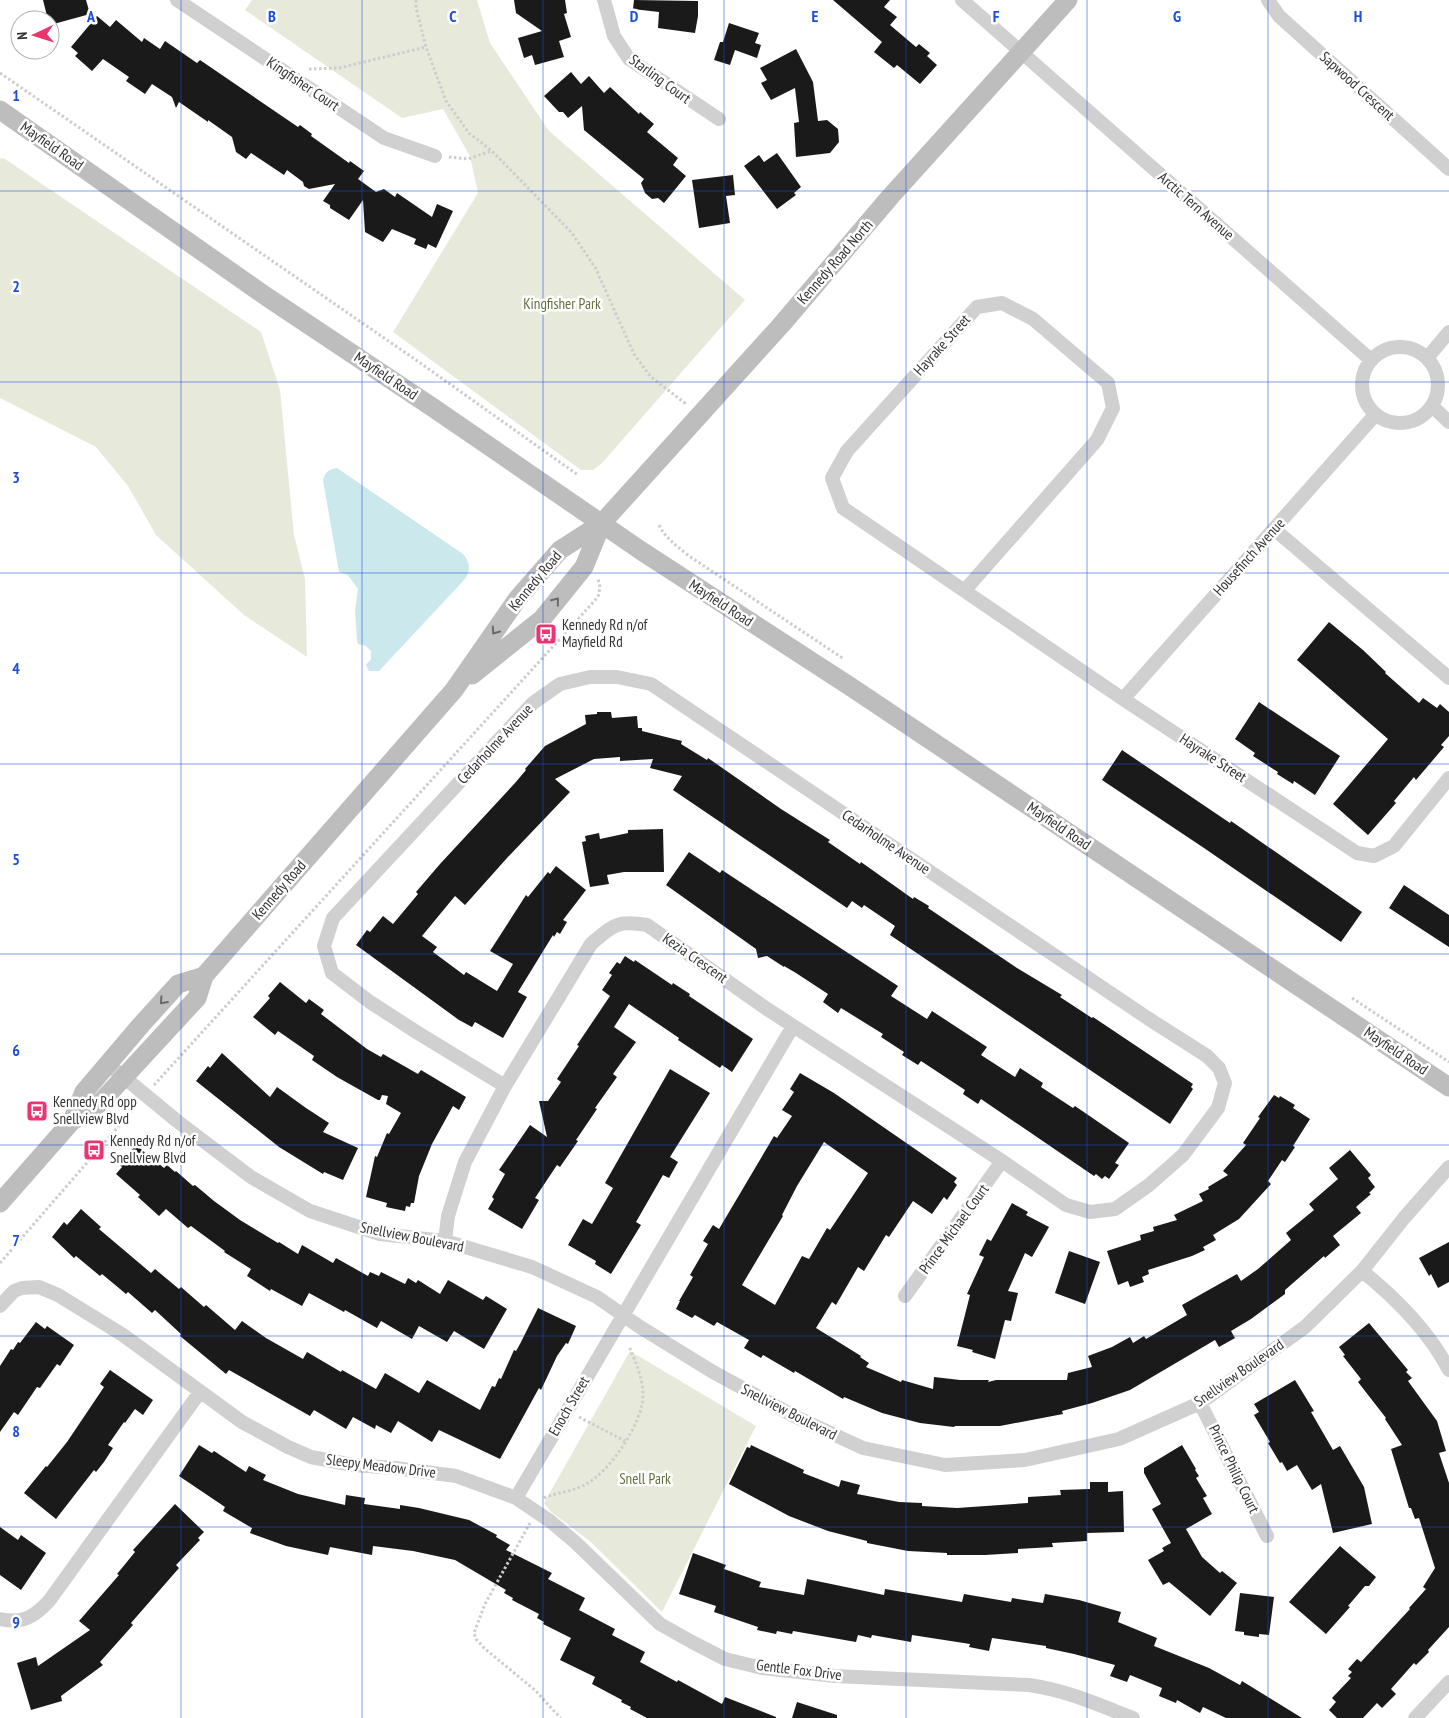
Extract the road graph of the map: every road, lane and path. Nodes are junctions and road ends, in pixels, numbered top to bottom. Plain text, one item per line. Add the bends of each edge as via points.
1 (177, 0) edge
2 (416, 0) edge
3 (604, 0) edge
4 (962, 0) edge
5 (1068, 0) edge
6 (1268, 0) edge
7 (426, 47) junction
8 (1022, 53) junction
9 (278, 68) junction
10 (0, 73) edge
11 (0, 110) edge
12 (718, 119) dead end
13 (492, 150) junction
14 (435, 156) joint
15 (1449, 168) edge
16 (1449, 332) edge
17 (1427, 358) junction
18 (1371, 360) junction
19 (1432, 406) junction
20 (700, 415) junction
21 (1375, 415) junction
22 (1449, 422) edge
23 (578, 475) dead end
24 (602, 523) junction
25 (1274, 529) junction
26 (598, 578) dead end
27 (965, 590) junction
28 (1449, 678) edge
29 (454, 690) junction
30 (1124, 699) junction
31 (1449, 778) edge
32 (204, 976) junction
33 (793, 1026) junction
34 (108, 1064) junction
35 (124, 1077) junction
36 (505, 1086) junction
37 (1449, 1087) edge
38 (146, 1095) junction
39 (72, 1121) junction
40 (1002, 1161) junction
41 (1449, 1167) edge
42 (0, 1203) edge
43 (445, 1241) junction
44 (0, 1263) edge
45 (1362, 1271) junction
46 (905, 1296) dead end
47 (0, 1306) edge
48 (622, 1315) junction
49 (629, 1346) dead end
50 (1449, 1370) edge
51 (200, 1392) junction
52 (1200, 1403) junction
53 (566, 1411) junction
54 (625, 1441) junction
55 (516, 1498) junction
56 (535, 1513) junction
57 (1267, 1536) dead end
58 (0, 1619) edge
59 (1449, 1682) edge
60 (562, 1718) edge
61 (1133, 1718) edge
62 (1415, 1718) edge

1 - 9 street, Kingfisher Court
2 - 7 path
3 - 12 street, Starling Court via 614,36 629,59
4 - 8 street, Arctic Tern Avenue
5 - 8 main road, Kennedy Road North
6 - 15 street, Sapwood Crescent via 1279,16
7 - 9 path via 340,68
7 - 13 path via 446,101 469,133
8 - 18 street, Arctic Tern Avenue
8 - 20 main road, Kennedy Road North via 890,197
9 - 14 street, Kingfisher Court via 384,138
10 - 23 path
11 - 24 main road, Mayfield Road via 267,297
13 - 14 path via 468,159
13 - 20 path via 572,233 596,269 634,354 650,376
16 - 17 street
17 - 18 street via 1405,347 1381,352
17 - 19 street via 1438,381
18 - 21 street via 1365,370 1362,388 1367,406
19 - 21 street via 1412,422 1386,422
19 - 22 street
20 - 24 main road, Kennedy Road North
21 - 25 street, Housefinch Avenue
24 -> 29 main road, Kennedy Road via 560,550 518,598
29 -> 24 main road, Kennedy Road via 542,619 584,567
24 - 37 main road, Mayfield Road
25 - 28 street
25 - 30 street, Housefinch Avenue
26 - 38 path via 598,597
27 - 27 street, Hayrake Street via 843,508 832,478 847,451 977,307 1002,303 1032,319 1108,383 1113,408 1097,440
27 - 30 street, Hayrake Street
29 - 32 main road, Kennedy Road
30 - 31 street, Hayrake Street via 1357,853 1374,856 1394,846
32 -> 34 main road, Kennedy Road via 178,984
32 - 35 main road, Kennedy Road via 197,998
33 - 36 street, Kezia Crescent via 647,925 628,922 611,926 591,944
33 - 40 street, Cedarholme Avenue
33 - 48 street
34 - 35 street, Snellview Boulevard
34 - 39 main road, Kennedy Road via 84,1092
35 - 38 street, Snellview Boulevard
35 - 39 main road, Kennedy Road via 100,1103
36 - 40 street, Cedarholme Avenue via 370,1002 332,972 324,946 333,918 533,703 560,684 590,677 617,677 651,684 1207,1056 1219,1068 1225,1083 1218,1108 1183,1155 1115,1209 1090,1212 1066,1205
36 - 43 street, Kezia Crescent via 465,1162 448,1216
38 - 43 street, Snellview Boulevard via 251,1177 310,1211 380,1234
38 - 44 path
39 - 42 main road, Kennedy Road
40 - 46 street, Prince Michael Court
41 - 45 street, Snellview Boulevard
43 - 48 street, Snellview Boulevard via 532,1267 596,1297
45 - 50 street via 1392,1296 1424,1330
45 - 52 street, Snellview Boulevard via 1305,1327
47 - 51 street, Sleepy Meadow Drive via 14,1291 22,1288 48,1290 123,1336
48 - 52 street, Snellview Boulevard via 712,1372 794,1416 863,1448 945,1465 1025,1460 1119,1439
48 - 53 street, Enoch Street
49 - 54 path via 643,1392 643,1403
51 - 55 street, Sleepy Meadow Drive via 242,1422 311,1457 456,1476
51 - 58 street via 49,1602 26,1620 10,1622
52 - 57 street, Prince Philip Court
53 - 54 path
53 - 55 street, Enoch Street
54 - 56 path via 610,1465 598,1476 586,1485 544,1498
55 - 56 street, Gentle Fox Drive
56 - 60 path via 485,1604 474,1633 484,1648 536,1691
56 - 61 street, Gentle Fox Drive via 575,1542 660,1624 725,1659 762,1668 826,1675 1045,1687
59 - 62 street

